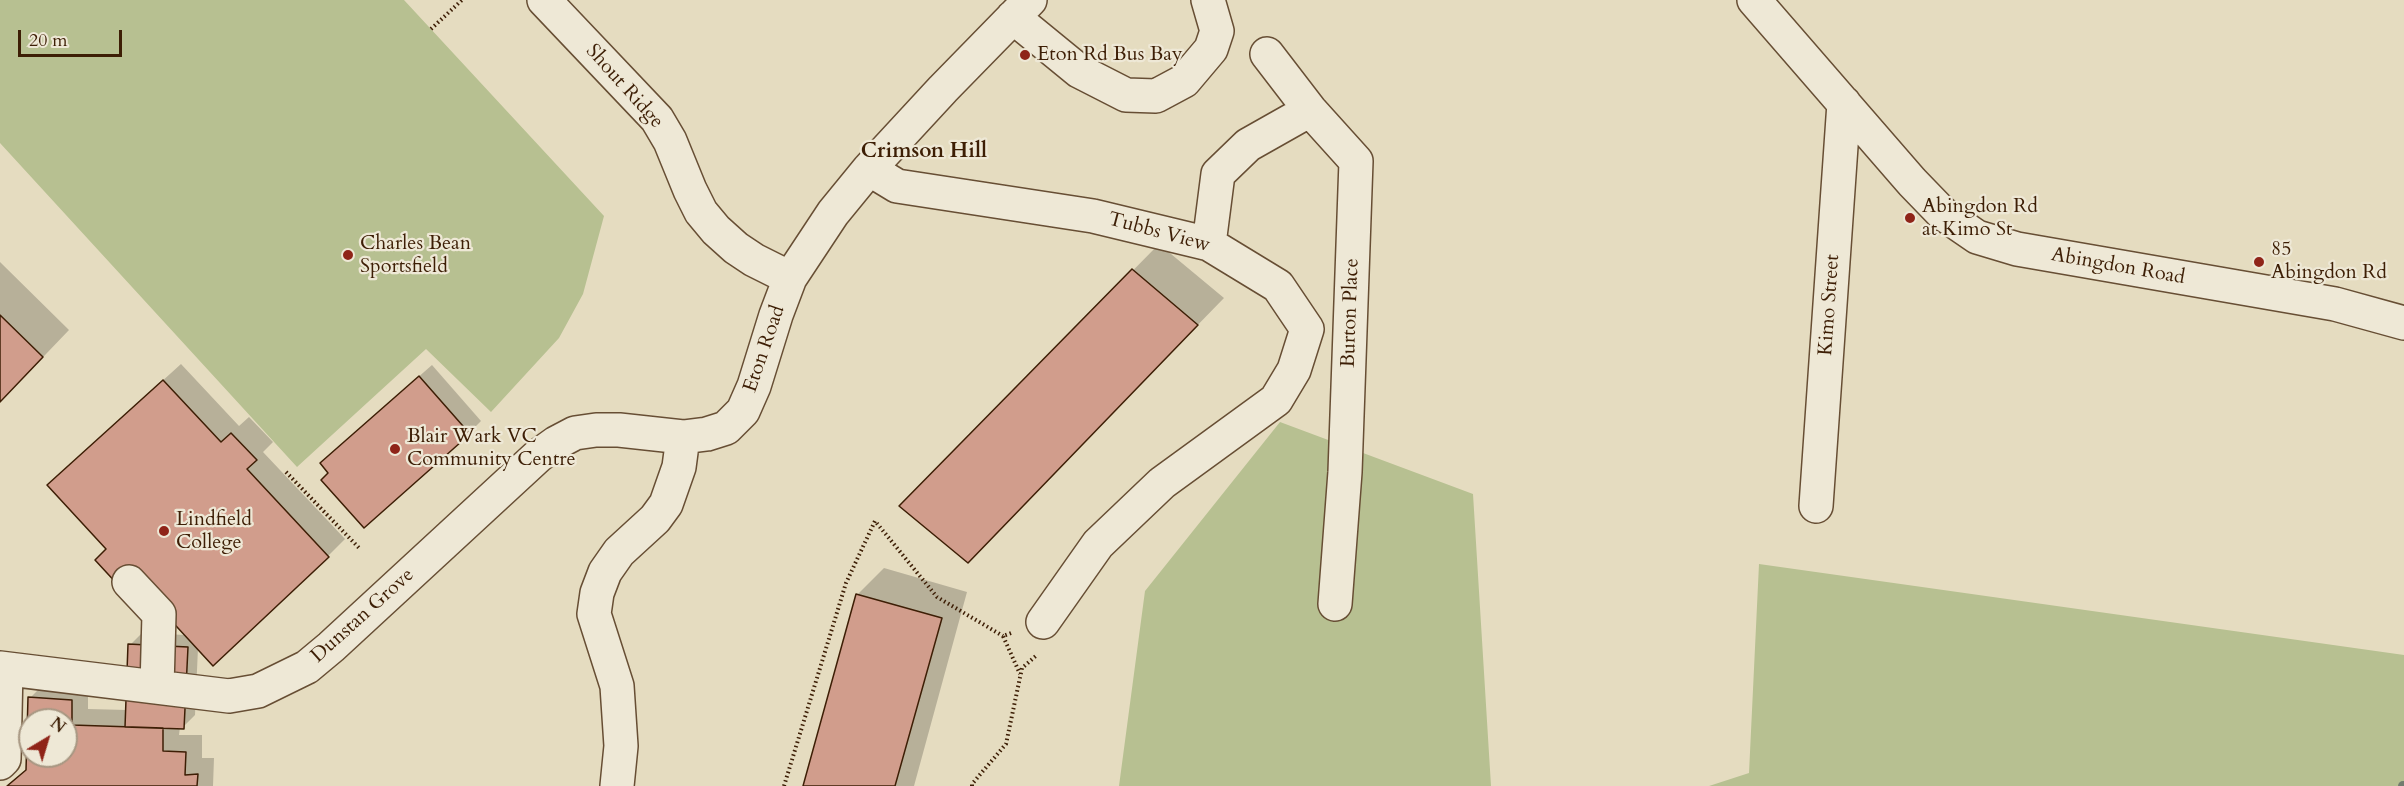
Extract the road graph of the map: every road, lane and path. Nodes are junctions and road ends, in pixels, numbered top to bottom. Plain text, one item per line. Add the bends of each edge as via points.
1 (462, 0) edge
2 (544, 0) edge
3 (1208, 0) edge
4 (1754, 0) edge
5 (1022, 8) edge
6 (431, 29) dead end
7 (1267, 54) dead end
8 (1844, 104) junction
9 (1310, 110) junction
10 (869, 169) junction
11 (1209, 244) junction
12 (790, 278) junction
13 (2404, 323) edge
14 (683, 436) junction
15 (286, 472) dead end
16 (1816, 506) dead end
17 (360, 549) dead end
18 (129, 582) dead end
19 (1335, 604) dead end
20 (1043, 622) joint
21 (1004, 636) dead end
22 (3, 669) edge
23 (157, 687) junction
24 (0, 763) edge
25 (617, 786) edge
26 (784, 786) edge
27 (972, 786) edge

1 - 6 path
2 - 12 street, Shout Ridge via 657,119 701,212 716,230 736,248
3 - 5 street via 1217,32 1210,49 1184,81 1156,96 1126,95 1079,71
4 - 8 street, Abingdon Road
5 - 10 street, Eton Road
7 - 9 street, Burton Place
8 - 13 street, Abingdon Road via 1942,213 1977,237 2017,249 2335,304
8 - 16 street, Kimo Street
9 - 11 street via 1248,145 1218,174
9 - 19 street, Burton Place via 1356,161 1346,472
10 - 11 street, Tubbs View via 897,186 1093,216
10 - 12 street, Eton Road via 833,213
11 - 20 street, Tubbs View via 1278,286 1307,329 1294,370 1276,400 1162,483 1098,544
12 - 14 street, Eton Road via 743,411 726,428
14 - 23 street, Dunstan Grove via 619,430 575,434 556,443 306,667 258,691 229,696
14 - 25 street via 679,467 666,504 619,552 597,593 594,614 617,686 621,746
15 - 17 path
18 - 23 street via 159,614
20 - 27 path via 1037,655 1022,668 1006,744
21 - 26 path via 937,597 875,520 846,583
22 - 23 street, Dunstan Grove
22 - 24 street via 4,759

